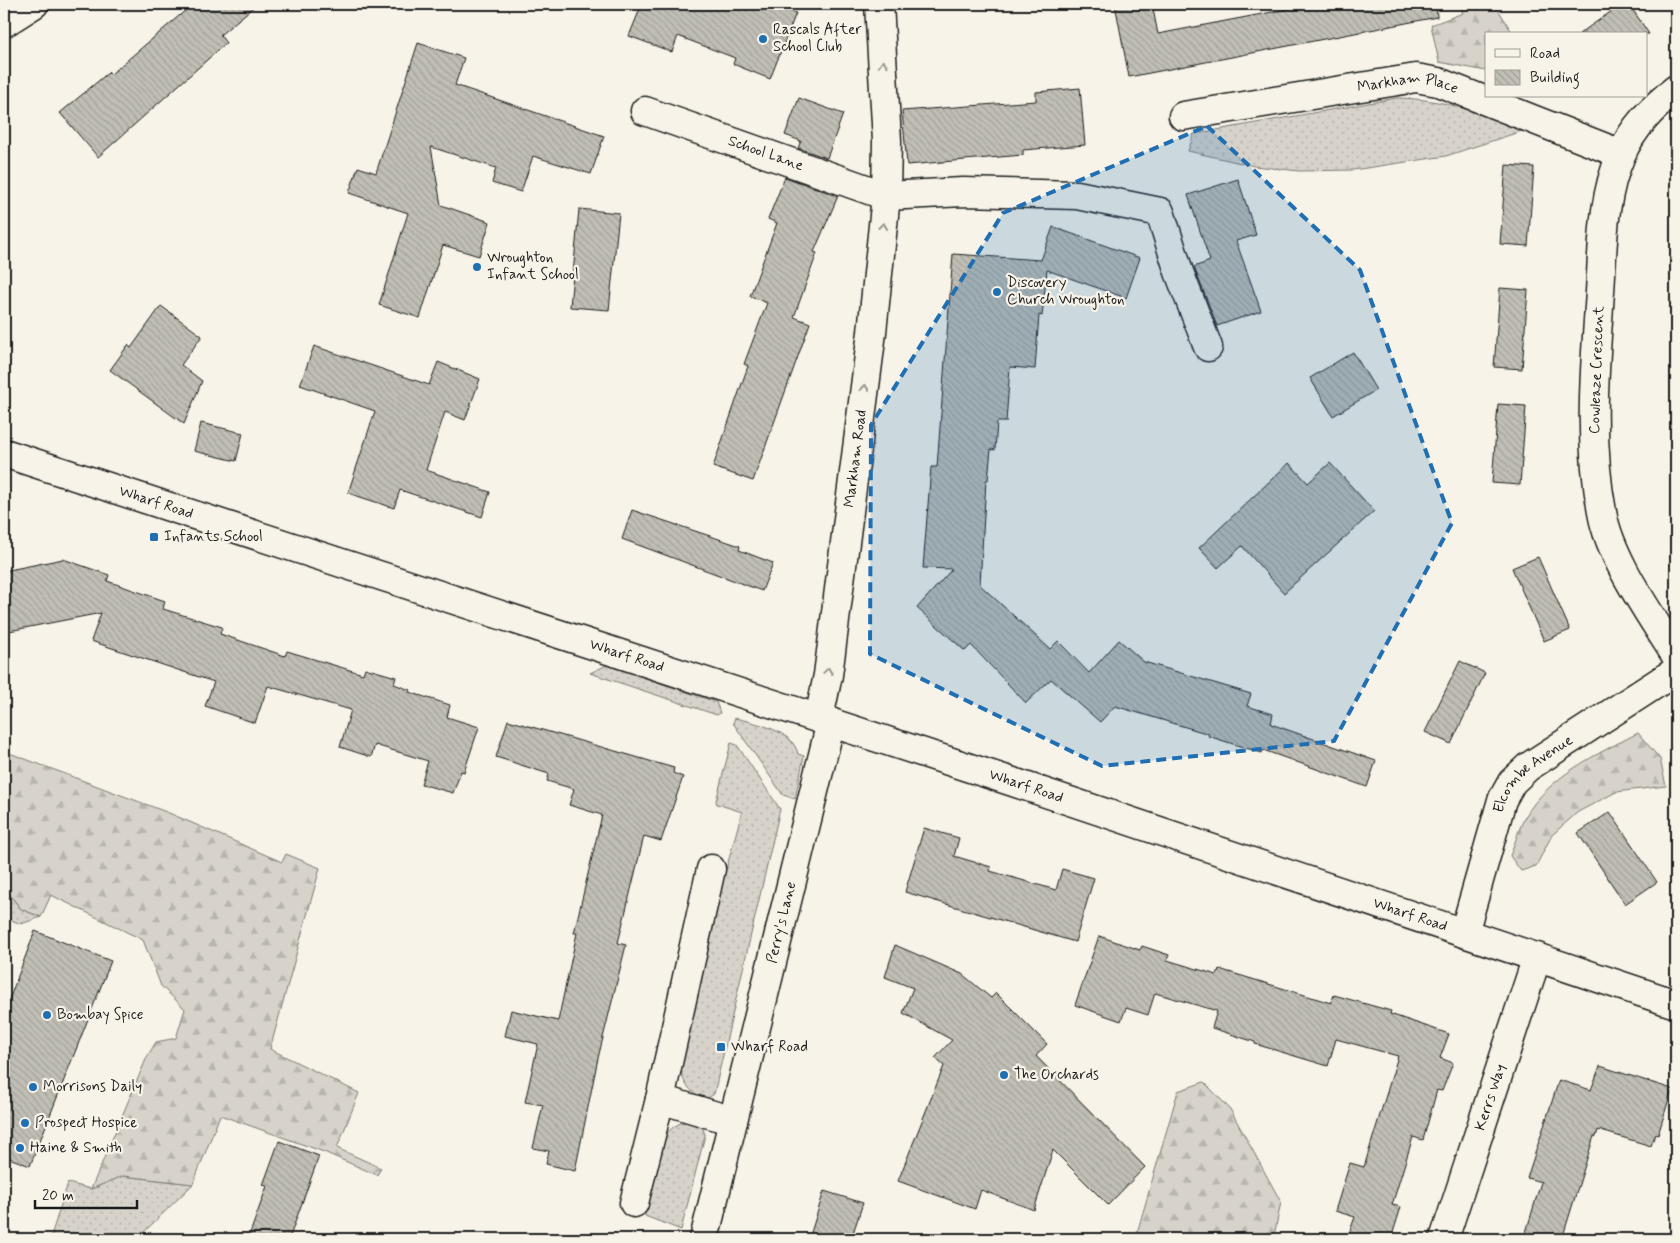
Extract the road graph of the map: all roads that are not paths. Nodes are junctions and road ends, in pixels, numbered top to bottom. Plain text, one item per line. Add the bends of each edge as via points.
1 (34, 4) edge
2 (879, 4) edge
3 (4, 23) edge
4 (1676, 89) edge
5 (645, 111) dead end
6 (1183, 116) dead end
7 (1621, 154) junction
8 (886, 196) junction
9 (1208, 347) dead end
10 (4, 453) edge
11 (1676, 656) edge
12 (1676, 671) edge
13 (825, 720) junction
14 (711, 868) dead end
15 (1464, 933) junction
16 (1536, 957) junction
17 (1676, 1004) edge
18 (660, 1099) junction
19 (733, 1121) junction
20 (634, 1204) dead end
21 (704, 1239) edge
22 (1444, 1239) edge

1 - 3 street
8 -> 2 street, Markham Road via 887,141
4 - 7 street, Cowleaze Crescent via 1640,122
5 - 8 street, School Lane
6 - 7 street, Markham Place via 1416,78 1438,82
7 - 11 street, Cowleaze Crescent via 1609,189 1602,235 1593,403 1602,512 1611,542
8 - 9 street via 963,192 1077,194 1160,212
13 -> 8 street, Markham Road
10 - 13 street, Wharf Road
12 - 15 street, Elcombe Avenue via 1528,767 1512,782 1502,800
13 - 15 street, Wharf Road
13 - 19 street, Perry's Lane
14 - 18 street
15 - 16 street, Wharf Road
16 - 17 street, Wharf Road
16 - 22 street, Kerrs Way
18 - 19 street
18 - 20 street
19 - 21 street, Perry's Lane

